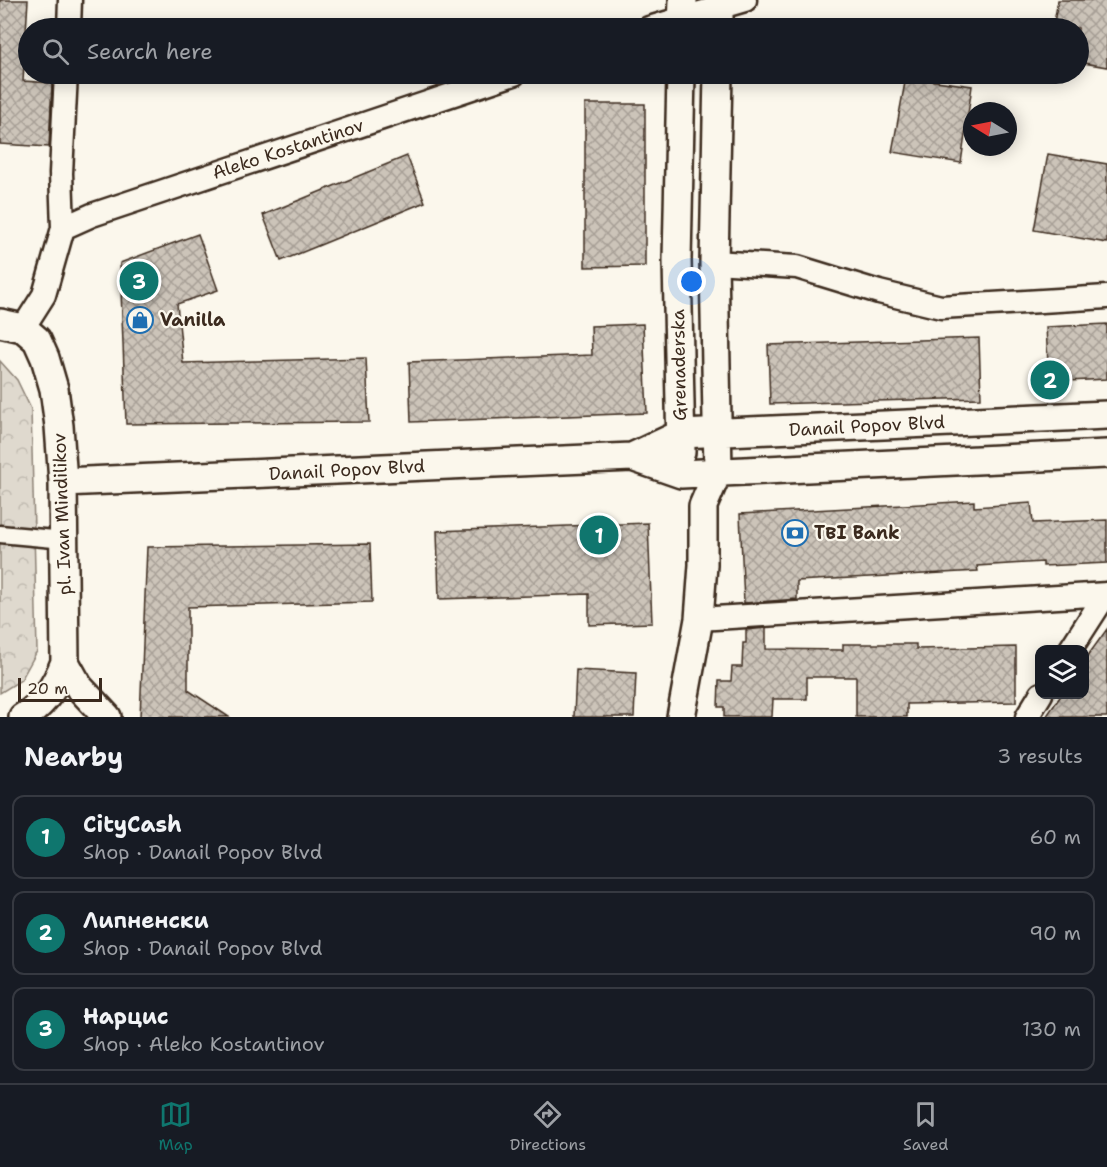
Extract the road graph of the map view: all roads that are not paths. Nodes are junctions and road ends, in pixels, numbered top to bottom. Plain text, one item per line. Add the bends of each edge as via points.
1 (70, 0) edge
2 (745, 0) edge
3 (719, 12) edge
4 (682, 15) edge
5 (69, 18) edge
6 (65, 84) edge
7 (484, 84) edge
8 (681, 84) edge
9 (718, 84) edge
10 (63, 228) junction
11 (714, 262) junction
12 (1107, 297) edge
13 (11, 325) edge
14 (1107, 415) edge
15 (718, 433) junction
16 (681, 435) junction
17 (1107, 454) edge
18 (632, 457) junction
19 (718, 471) junction
20 (681, 474) junction
21 (63, 482) junction
22 (703, 506) junction
23 (0, 534) edge
24 (65, 540) junction
25 (1107, 594) edge
26 (699, 619) junction
27 (1073, 645) edge
28 (65, 662) junction
29 (1038, 699) edge
30 (23, 717) edge
31 (107, 717) edge
32 (681, 717) edge
33 (1027, 717) edge

1 - 5 street
2 - 3 street
3 - 4 street
6 - 10 street
7 - 10 street, Aleko Kostantinov via 92,214
8 - 16 street, Grenaderska via 677,260
9 - 11 street, Grenaderska
10 - 13 street via 44,295
11 - 12 street via 797,267 940,307
11 - 15 street, Grenaderska
13 - 21 street, pl. Ivan Mindilikov via 38,340 45,358 54,389
14 - 15 street, Danail Popov Blvd
15 - 16 street, Danail Popov Blvd
15 - 19 street, Grenaderska
16 - 18 street, Danail Popov Blvd
16 - 20 street, Grenaderska
17 - 19 street, Danail Popov Blvd
18 - 20 street, Danail Popov Blvd
18 - 21 street, Danail Popov Blvd
19 - 20 street, Danail Popov Blvd
19 - 22 street, Grenaderska
20 - 22 street
21 - 24 street, pl. Ivan Mindilikov
22 - 26 street, Grenaderska
23 - 24 street
24 - 28 street, pl. Ivan Mindilikov
25 - 26 street
25 - 27 street
26 - 32 street, Grenaderska
28 - 30 street, pl. Ivan Mindilikov via 55,687
28 - 31 street via 79,687
29 - 33 street

